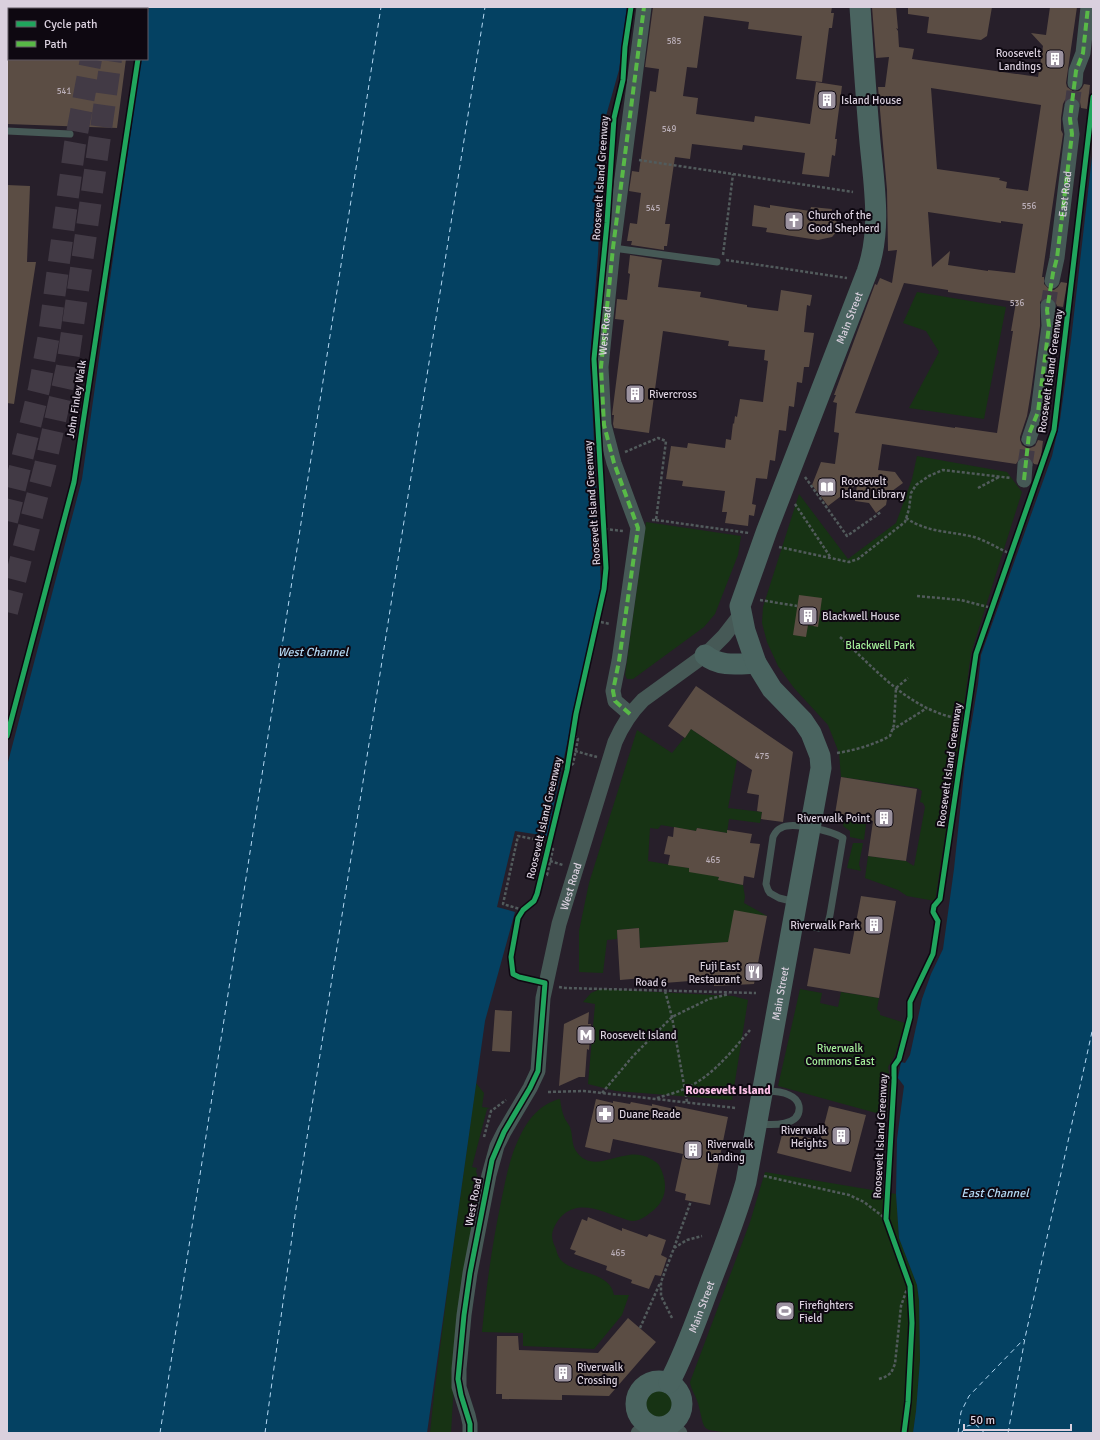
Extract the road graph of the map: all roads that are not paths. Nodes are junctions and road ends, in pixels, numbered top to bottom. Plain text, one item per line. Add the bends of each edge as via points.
1 (644, 7) edge
2 (860, 7) edge
3 (1088, 7) edge
4 (1075, 83) tunnel mouth
5 (1072, 106) tunnel mouth
6 (7, 131) edge
7 (70, 134) dead end
8 (613, 248) junction
9 (717, 262) dead end
10 (1052, 280) tunnel mouth
11 (1048, 306) tunnel mouth
12 (1029, 439) tunnel mouth
13 (1026, 465) tunnel mouth
14 (1024, 480) road end
15 (741, 614) junction
16 (705, 655) junction
17 (756, 663) junction
18 (630, 714) junction
19 (810, 828) junction
20 (796, 902) junction
21 (792, 922) junction
22 (762, 1090) junction
23 (757, 1124) junction
24 (669, 1383) junction
25 (643, 1429) edge
26 (675, 1429) edge
27 (470, 1433) edge

1 - 8 street, West Road
2 - 15 street, Main Street via 875,199 874,250 868,272 756,562 740,606
3 - 4 street via 1083,53 1076,71
5 - 10 street, East Road via 1072,134
6 - 7 lane
8 - 9 lane
8 - 18 street, West Road via 601,367 604,425 612,457 638,528 613,691 616,701
11 - 12 street via 1049,326 1038,412
13 - 14 street
15 - 16 street, Main Street
15 - 17 street, Main Street
16 - 17 street via 717,662
16 - 18 street, West Road via 643,700
17 - 19 street, Main Street via 772,689 807,727 819,752 821,768
18 - 27 street, West Road via 615,742 565,902 545,983 538,1071 504,1132 492,1160 470,1273 458,1378
19 - 20 street, Main Street
19 - 20 lane via 786,826 777,830 773,837 766,884 768,890 779,898
19 - 21 lane via 843,838 830,915 828,923 819,928
20 - 21 street, Main Street
21 - 22 street, Main Street
22 - 23 street, Main Street
22 - 23 lane via 789,1094 799,1107 794,1119 785,1123
23 - 24 street, Main Street via 738,1209 680,1362
24 - 25 street via 649,1383 638,1394 636,1408
24 - 26 street via 676,1388 682,1401
25 - 26 street

